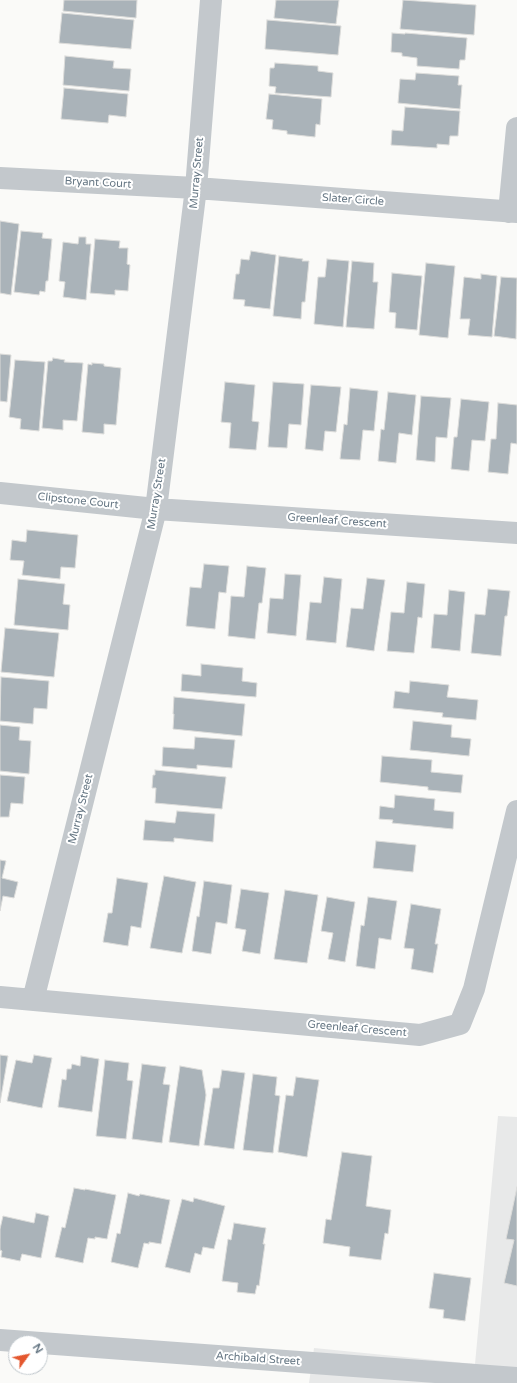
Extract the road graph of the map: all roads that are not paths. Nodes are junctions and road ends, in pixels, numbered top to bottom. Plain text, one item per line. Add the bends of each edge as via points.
1 (211, 0) edge
2 (517, 128) edge
3 (0, 178) edge
4 (196, 188) junction
5 (513, 212) edge
6 (0, 493) edge
7 (156, 509) junction
8 (517, 533) edge
9 (517, 811) edge
10 (0, 997) edge
11 (33, 1000) junction
12 (0, 1340) edge
13 (517, 1378) edge

1 - 4 street, Murray Street
2 - 5 street, Slater Circle
3 - 4 street, Bryant Court
4 - 5 street, Slater Circle
4 - 7 street, Murray Street
6 - 7 street, Clipstone Court
7 - 8 street, Greenleaf Crescent
7 - 11 street, Murray Street
9 - 11 street, Greenleaf Crescent via 474,989 460,1024 420,1035
10 - 11 street
12 - 13 street, Archibald Street

